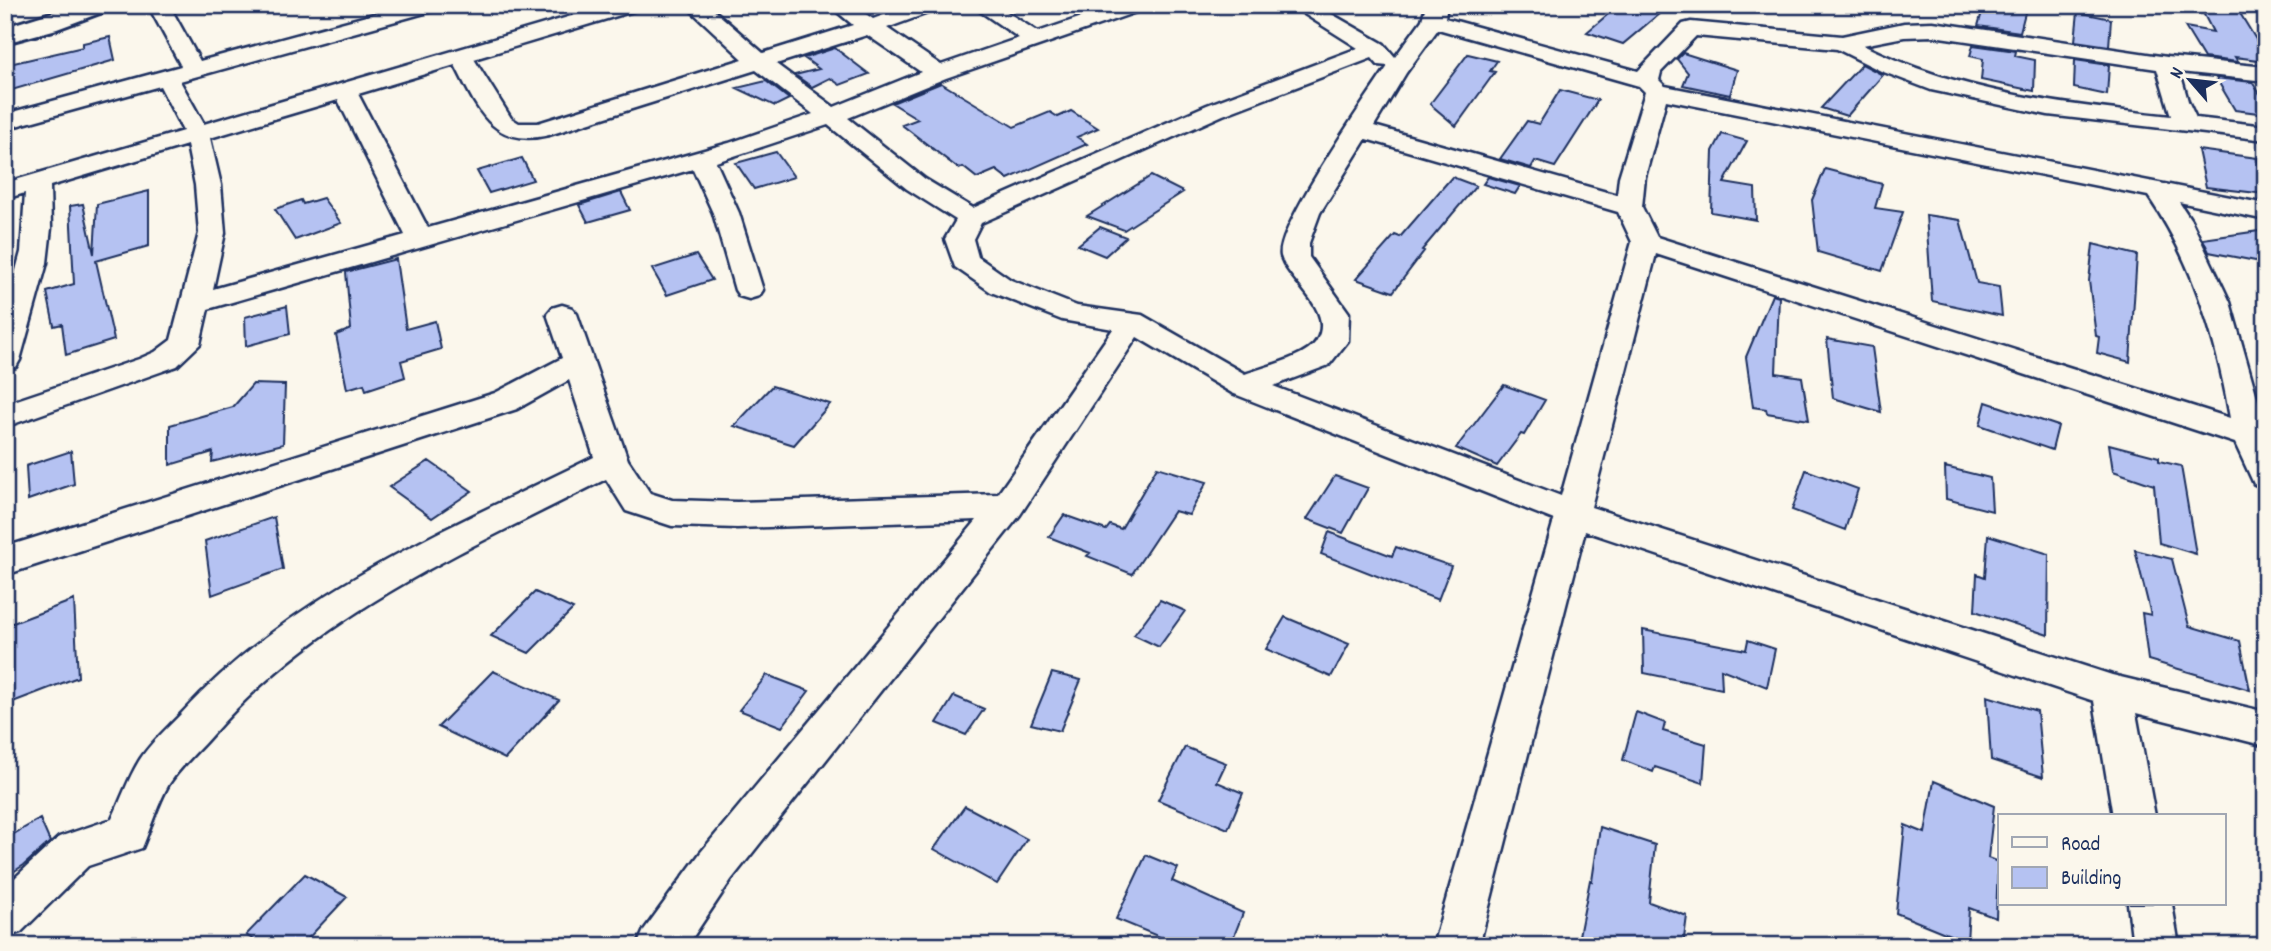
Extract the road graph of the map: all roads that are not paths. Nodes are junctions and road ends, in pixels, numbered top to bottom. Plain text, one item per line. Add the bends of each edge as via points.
1 (99, 5) edge
2 (432, 5) edge
3 (633, 5) edge
4 (695, 5) edge
5 (839, 5) edge
6 (932, 5) edge
7 (981, 5) edge
8 (1138, 5) edge
9 (1300, 5) edge
10 (1718, 5) edge
11 (163, 6) edge
12 (1435, 13) edge
13 (870, 27) junction
14 (1691, 29) junction
15 (5, 35) edge
16 (1035, 39) junction
17 (1842, 43) junction
18 (1376, 49) junction
19 (461, 56) junction
20 (761, 63) junction
21 (2167, 64) junction
22 (1396, 71) junction
23 (181, 73) junction
24 (938, 73) junction
25 (2266, 74) edge
26 (1652, 86) junction
27 (345, 90) junction
28 (831, 116) junction
29 (5, 122) edge
30 (2186, 123) junction
31 (1360, 130) junction
32 (2266, 133) edge
33 (197, 134) junction
34 (701, 158) junction
35 (37, 182) junction
36 (5, 191) edge
37 (2158, 192) junction
38 (1629, 206) junction
39 (2266, 212) edge
40 (971, 218) junction
41 (419, 238) junction
42 (1646, 242) junction
43 (749, 290) dead end
44 (197, 303) junction
45 (562, 314) dead end
46 (1132, 322) junction
47 (5, 360) edge
48 (579, 362) junction
49 (1243, 386) junction
50 (5, 416) edge
51 (2257, 439) edge
52 (612, 462) junction
53 (2266, 476) edge
54 (1008, 506) junction
55 (1572, 514) junction
56 (5, 561) edge
57 (2112, 691) junction
58 (2266, 729) edge
59 (2134, 814) edge
60 (2150, 906) edge
61 (5, 918) edge
62 (660, 946) edge
63 (1456, 946) edge
64 (2156, 946) edge

1 - 15 street
2 - 23 street
3 - 19 street
4 - 20 street
5 - 13 street
6 - 13 street
7 - 16 street
8 - 16 street
9 - 18 street
10 - 14 street
11 - 23 street
12 - 22 street
12 - 26 street
13 - 20 street
13 - 24 street
14 - 17 street
14 - 26 street via 1650,70
16 - 24 street
17 - 21 street via 1933,29
17 - 30 street via 1905,74 1978,94
18 - 22 street
18 - 40 street via 1215,110
19 - 20 street via 501,122 527,131
19 - 27 street
20 - 28 street
21 - 25 street
21 - 30 street
22 - 31 street
23 - 29 street
23 - 33 street
24 - 28 street
26 - 37 street
26 - 38 street
27 - 33 street
27 - 41 street
28 - 34 street
28 - 40 street via 916,184
30 - 32 street
31 - 38 street
31 - 49 street via 1307,213 1295,243 1296,257 1334,313 1333,341 1318,358
33 - 35 street
33 - 44 street via 212,233
34 - 41 street
34 - 43 street via 726,213
35 - 36 street
35 - 47 street via 39,215 31,276
37 - 39 street
37 - 51 street via 2178,220 2216,302
38 - 42 street
40 - 46 street via 959,240 965,261 1001,286 1072,314
41 - 44 street
42 - 51 street
42 - 55 street
44 - 50 street via 185,344 166,359
45 - 48 street
46 - 49 street
46 - 54 street
48 - 52 street
48 - 56 street via 506,401
49 - 55 street
51 - 53 street
52 - 54 street via 638,502 672,513
52 - 61 street via 380,578 272,652 213,706 153,772 127,834 74,851
54 - 62 street via 716,866
55 - 57 street
55 - 63 street
57 - 58 street
57 - 59 street
60 - 64 street

